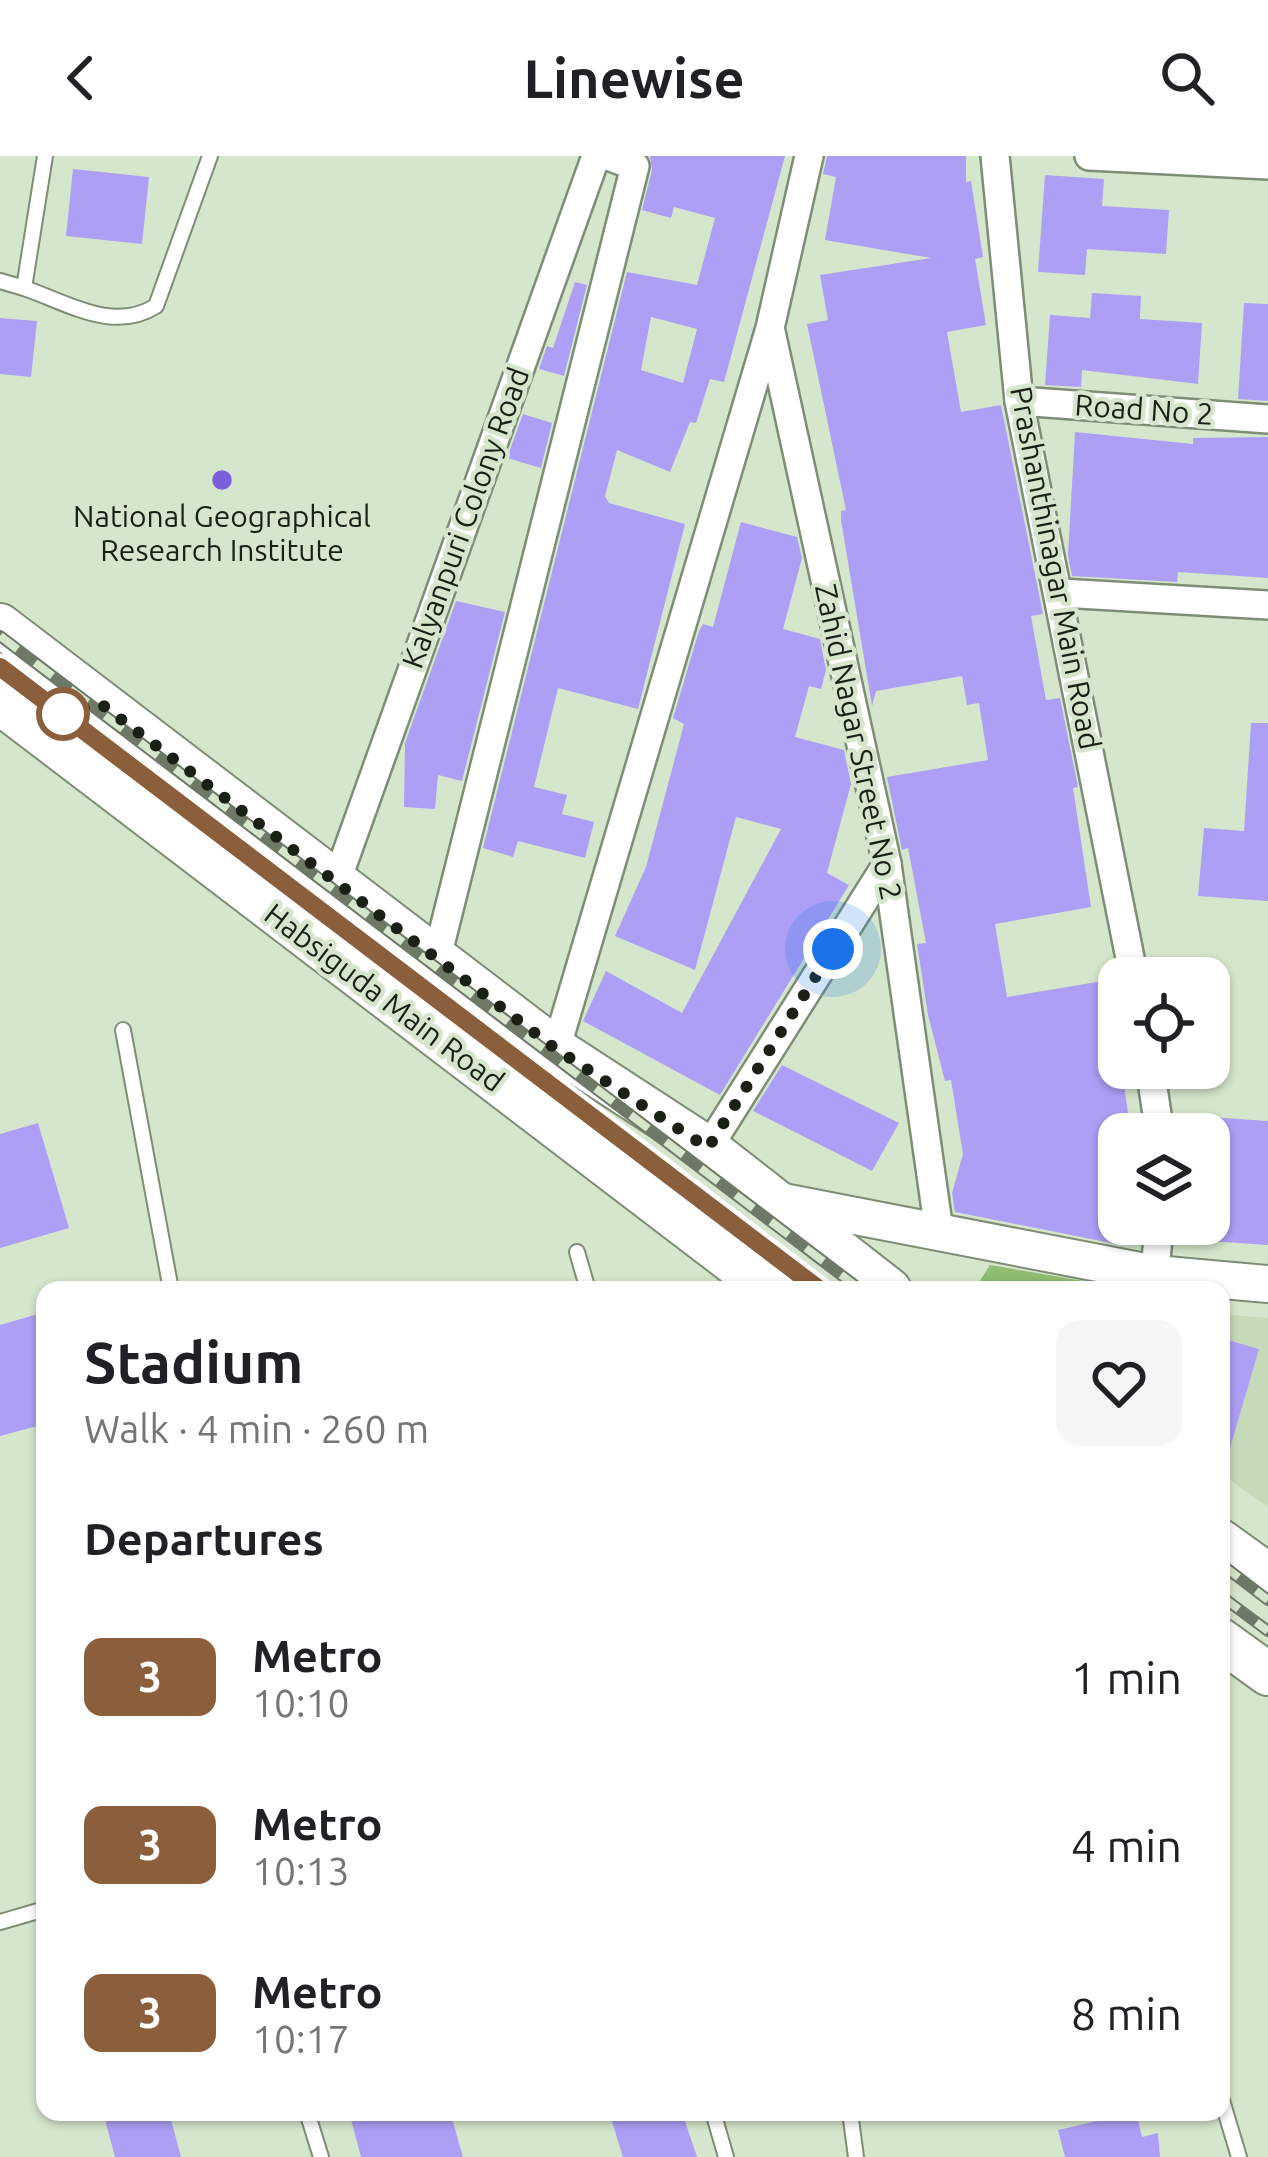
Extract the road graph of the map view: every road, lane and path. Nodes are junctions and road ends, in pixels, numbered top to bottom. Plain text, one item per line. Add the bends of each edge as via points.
1 (45, 156) edge
2 (210, 156) edge
3 (596, 156) edge
4 (608, 156) edge
5 (809, 156) edge
6 (995, 156) edge
7 (1089, 156) edge
8 (1268, 165) edge
9 (0, 281) edge
10 (24, 288) junction
11 (770, 328) junction
12 (1019, 400) junction
13 (1268, 419) edge
14 (1060, 593) junction
15 (1268, 605) edge
16 (0, 625) edge
17 (0, 703) edge
18 (886, 864) junction
19 (337, 880) junction
20 (1129, 957) edge
21 (437, 958) junction
22 (123, 1030) dead end
23 (556, 1049) junction
24 (708, 1148) junction
25 (778, 1202) junction
26 (939, 1231) junction
27 (1157, 1245) edge
28 (577, 1252) dead end
29 (169, 1281) edge
30 (585, 1281) edge
31 (758, 1281) edge
32 (879, 1281) edge
33 (1149, 1281) edge
34 (1153, 1281) edge
35 (1230, 1283) edge
36 (1268, 1284) edge
37 (1230, 1548) edge
38 (1268, 1575) edge
39 (1230, 1652) edge
40 (1268, 1674) edge
41 (36, 1912) edge
42 (0, 1922) edge
43 (311, 2121) edge
44 (715, 2121) edge
45 (851, 2121) edge
46 (1228, 2121) edge
47 (321, 2157) edge
48 (726, 2157) edge
49 (856, 2157) edge
50 (1239, 2157) edge

1 - 10 lane
2 - 10 lane via 156,306 136,318 109,318
3 - 19 street, Kalyanpuri Colony Road
4 - 21 street via 635,166
5 - 11 street
6 - 12 street, Prashanthinagar Main Road
7 - 8 street
9 - 10 lane
11 - 18 street, Zahid Nagar Street No 2
11 - 23 street
12 - 13 street, Road No 2
12 - 14 street, Prashanthinagar Main Road
14 - 15 street
14 - 20 street, Prashanthinagar Main Road
16 - 19 main road
17 - 31 main road, Habsiguda Main Road
18 - 24 street
18 - 26 street, Zahid Nagar Street No 2
19 - 21 main road
21 - 23 main road
22 - 29 lane
23 - 24 main road
24 - 25 main road
25 - 26 main road
25 - 32 main road
26 - 33 main road
27 - 34 street
28 - 30 lane
35 - 36 main road
37 - 38 main road
39 - 40 main road
41 - 42 lane
43 - 47 lane
44 - 48 lane
45 - 49 lane
46 - 50 lane

